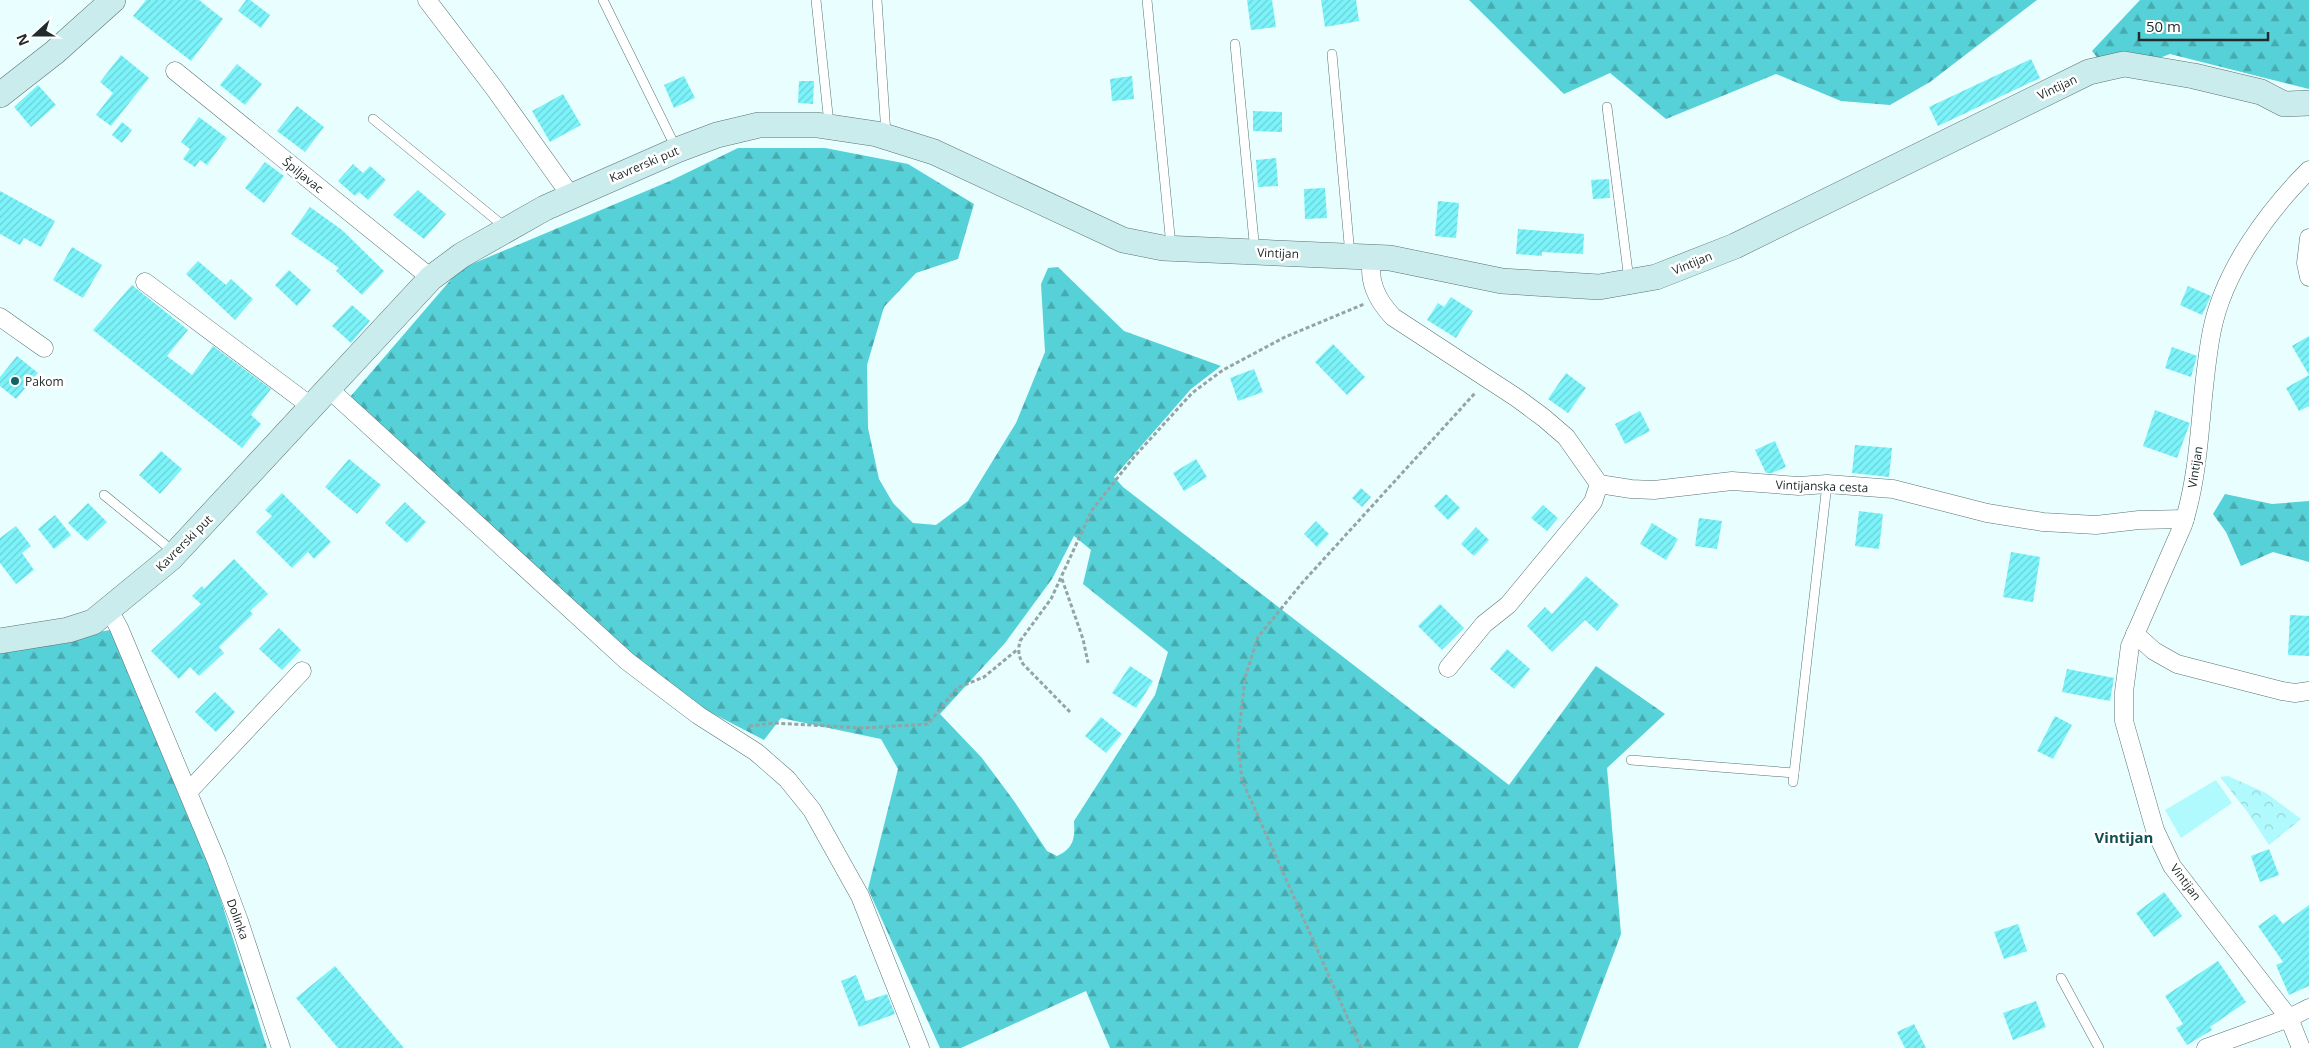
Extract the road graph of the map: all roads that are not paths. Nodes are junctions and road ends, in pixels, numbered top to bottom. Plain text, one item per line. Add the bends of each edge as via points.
1 (113, 0) edge
2 (427, 0) edge
3 (603, 0) edge
4 (816, 0) edge
5 (877, 0) edge
6 (1147, 0) edge
7 (1235, 44) dead end
8 (1332, 54) dead end
9 (175, 71) dead end
10 (0, 95) edge
11 (2309, 103) edge
12 (1607, 107) dead end
13 (373, 119) dead end
14 (830, 127) junction
15 (886, 136) junction
16 (677, 150) junction
17 (2309, 170) edge
18 (571, 196) junction
19 (1040, 201) joint
20 (507, 230) junction
21 (2309, 238) edge
22 (1171, 248) junction
23 (1255, 252) junction
24 (1361, 256) junction
25 (2309, 277) edge
26 (431, 278) junction
27 (145, 282) dead end
28 (1630, 283) junction
29 (0, 317) edge
30 (44, 348) dead end
31 (329, 389) junction
32 (312, 407) junction
33 (1599, 484) junction
34 (1827, 484) junction
35 (104, 495) dead end
36 (2185, 519) junction
37 (176, 554) junction
38 (108, 610) junction
39 (2135, 634) junction
40 (0, 641) edge
41 (1448, 668) dead end
42 (302, 672) dead end
43 (2309, 691) edge
44 (1631, 760) dead end
45 (188, 792) junction
46 (2060, 978) dead end
47 (2309, 1008) edge
48 (2289, 1018) junction
49 (280, 1048) edge
50 (920, 1048) edge
51 (2099, 1048) edge
52 (2206, 1048) edge
53 (2300, 1048) edge

1 - 10 main road
2 - 18 street
3 - 16 lane
4 - 14 lane
5 - 15 lane
6 - 22 lane
7 - 23 lane
8 - 24 lane
9 - 26 street, Špiljavac
11 - 28 main road, Vintijan via 2284,104 2260,92 2124,64 2089,72 1735,246 1683,268
12 - 28 lane
13 - 20 lane
14 - 15 main road, Kavrerski put
14 - 16 main road, Kavrerski put via 759,125 717,135
15 - 19 main road, Kavrerski put via 934,152
16 - 18 main road, Kavrerski put
17 - 36 street, Vintijan via 2268,217 2245,251 2218,309 2212,330 2199,447
18 - 20 main road, Kavrerski put
19 - 22 main road, Vintijan via 1123,240
20 - 26 main road, Kavrerski put via 462,255
21 - 25 street via 2306,263
22 - 23 main road, Vintijan
23 - 24 main road, Vintijan
24 - 28 main road, Vintijan via 1390,258 1502,281 1600,287
24 - 33 street via 1378,298 1393,317 1517,398 1566,437
26 - 31 main road, Kavrerski put
27 - 32 street
29 - 30 street
31 - 32 main road, Kavrerski put
31 - 50 street via 627,661 698,715 756,752 787,780 812,810 860,896
32 - 37 main road, Kavrerski put
33 - 34 street, Vintijanska cesta via 1654,490 1732,481 1799,486
33 - 41 street via 1593,502 1582,516 1508,606 1484,624
34 - 36 street, Vintijanska cesta via 1893,489 1988,513 2043,522 2096,525
34 - 44 lane via 1794,778
35 - 37 lane
36 - 39 street, Vintijan
37 - 38 main road, Kavrerski put
38 - 40 main road, Kavrerski put via 93,622 68,630
38 - 45 street, Dolinka via 119,628
39 - 43 street via 2154,651 2177,664 2282,691
39 - 48 street, Vintijan via 2128,655 2124,721 2155,830 2172,866
42 - 45 street
45 - 49 street, Dolinka via 239,921
46 - 51 lane
47 - 48 street
48 - 52 street
48 - 53 street, Vintijan

